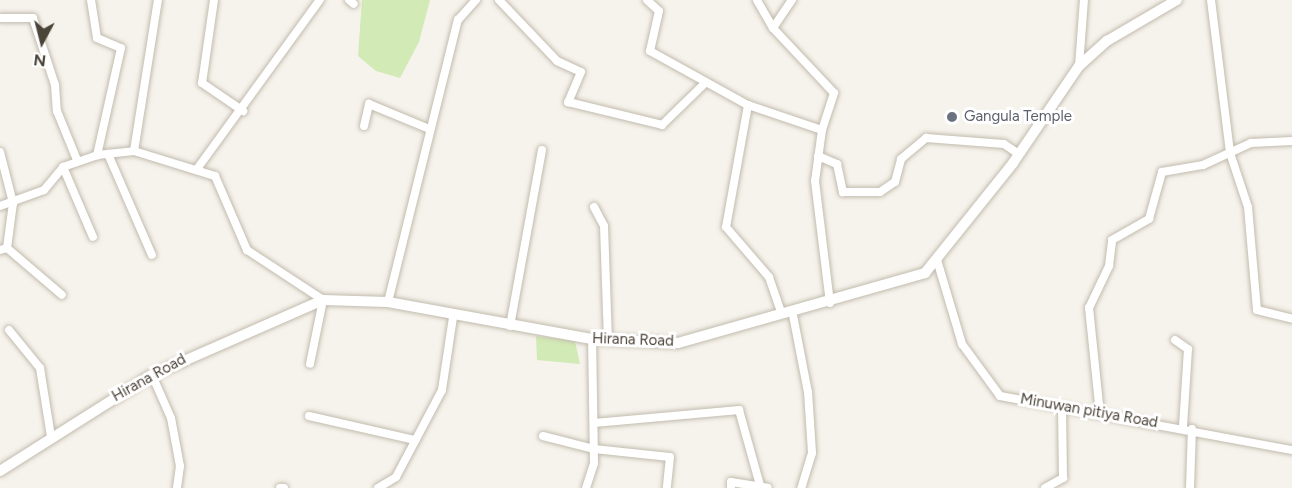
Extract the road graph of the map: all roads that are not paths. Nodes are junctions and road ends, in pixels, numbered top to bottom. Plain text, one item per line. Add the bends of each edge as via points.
1 (91, 0) edge
2 (158, 0) edge
3 (214, 0) edge
4 (320, 0) edge
5 (476, 0) edge
6 (499, 0) edge
7 (647, 0) edge
8 (757, 0) edge
9 (792, 0) edge
10 (1084, 0) edge
11 (1177, 0) edge
12 (1211, 0) edge
13 (1, 18) edge
14 (773, 28) junction
15 (1079, 66) junction
16 (705, 83) junction
17 (748, 105) junction
18 (243, 111) junction
19 (364, 126) dead end
20 (427, 128) junction
21 (822, 130) junction
22 (1292, 141) edge
23 (542, 150) dead end
24 (134, 151) junction
25 (0, 152) edge
26 (1230, 153) junction
27 (98, 154) junction
28 (108, 154) junction
29 (1019, 154) junction
30 (819, 156) junction
31 (77, 160) junction
32 (63, 167) junction
33 (197, 169) junction
34 (13, 203) junction
35 (0, 206) edge
36 (594, 207) dead end
37 (93, 237) dead end
38 (4, 249) edge
39 (152, 255) dead end
40 (937, 260) junction
41 (62, 296) dead end
42 (323, 300) junction
43 (388, 302) junction
44 (830, 303) junction
45 (787, 311) junction
46 (453, 317) junction
47 (1292, 319) edge
48 (510, 326) junction
49 (9, 330) dead end
50 (592, 339) junction
51 (608, 340) junction
52 (1175, 340) dead end
53 (310, 364) dead end
54 (152, 375) junction
55 (1062, 409) junction
56 (1100, 414) junction
57 (309, 416) dead end
58 (594, 423) junction
59 (1188, 428) junction
60 (543, 436) dead end
61 (51, 437) junction
62 (415, 440) junction
63 (594, 449) junction
64 (1292, 450) edge
65 (0, 471) edge
66 (764, 486) edge
67 (177, 488) edge
68 (378, 488) edge
69 (586, 488) edge
70 (667, 488) edge
71 (730, 488) edge
72 (801, 488) edge
73 (1045, 488) edge
74 (1190, 488) edge

1 - 27 street via 97,38 122,48
2 - 24 street
3 - 18 street via 202,83
4 - 18 street
5 - 20 street via 458,20
6 - 16 street via 557,60 581,72 568,102 662,126
7 - 16 street via 659,12 650,51
8 - 14 street
9 - 14 street
10 - 15 street
11 - 15 street, Hirana Road via 1107,41
12 - 26 street
13 - 31 street via 33,18 55,85 57,111
14 - 21 street via 834,93
15 - 29 street, Hirana Road
16 - 17 street
17 - 21 street
17 - 45 street via 726,227 769,277
18 - 33 street
19 - 20 street via 369,104
20 - 43 street
21 - 30 street
22 - 26 street via 1251,143
23 - 48 street
24 - 28 street
24 - 33 street
25 - 34 street
26 - 47 street via 1248,207 1257,310
26 - 56 street via 1203,165 1162,172 1149,219 1112,240 1109,266 1089,308
27 - 28 street
27 - 31 street
28 - 39 street
29 - 30 street via 1004,144 926,138 901,159 895,182 880,192 843,192 837,164
29 - 40 street, Hirana Road
30 - 44 street via 815,181
31 - 32 street
32 - 34 street via 44,190
32 - 37 street
33 - 42 street via 215,176 247,250
34 - 35 street
34 - 38 street
36 - 51 street via 604,226
38 - 41 street
40 - 44 street, Hirana Road via 925,273
40 - 55 street, Minuwan pitiya Road via 962,344 981,375 1000,396
42 - 43 street, Hirana Road
42 - 53 street
42 - 54 street, Hirana Road
43 - 46 street, Hirana Road
44 - 45 street, Hirana Road
45 - 51 street, Hirana Road via 678,342
45 - 72 street via 808,392 812,453
46 - 48 street, Hirana Road
46 - 62 street via 442,390
48 - 50 street, Hirana Road
49 - 61 street via 40,368
50 - 51 street, Hirana Road
50 - 58 street
52 - 59 street via 1188,349
54 - 61 street, Hirana Road
54 - 67 street via 171,418 180,466
55 - 56 street, Minuwan pitiya Road
55 - 73 street via 1063,478
56 - 59 street, Minuwan pitiya Road
57 - 62 street
58 - 63 street
58 - 66 street via 739,410
59 - 64 street, Minuwan pitiya Road
59 - 74 street
60 - 63 street
61 - 65 street, Hirana Road
62 - 68 street via 396,477
63 - 69 street
63 - 70 street via 670,457
66 - 71 street via 731,482

